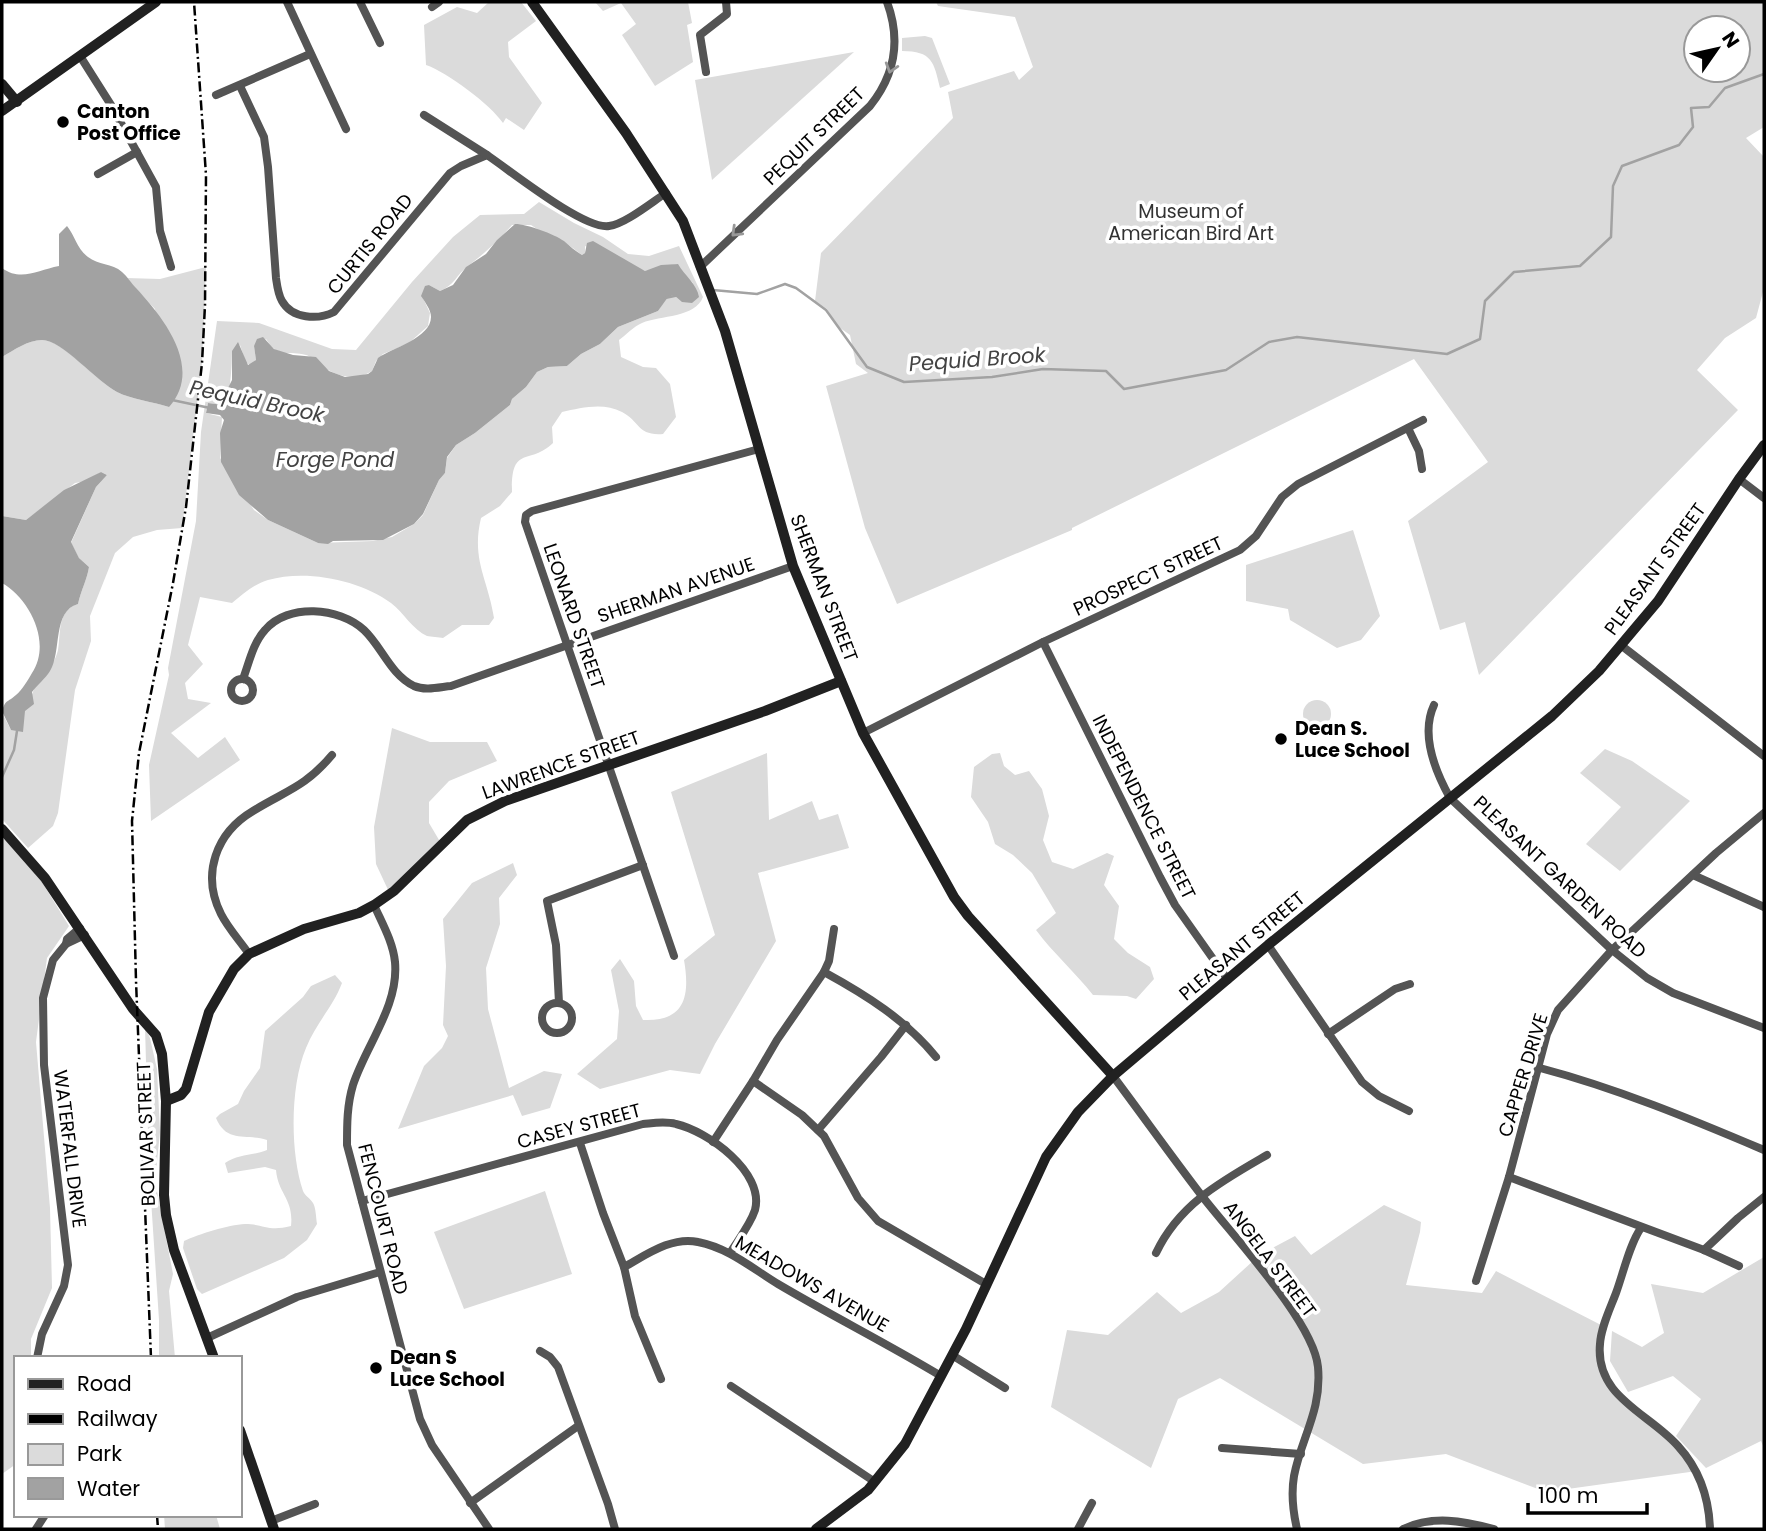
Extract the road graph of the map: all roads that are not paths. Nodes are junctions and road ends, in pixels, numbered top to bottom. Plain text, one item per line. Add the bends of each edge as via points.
1 (156, 2) edge
2 (287, 2) edge
3 (359, 2) edge
4 (532, 2) edge
5 (726, 2) edge
6 (887, 2) edge
7 (380, 43) dead end
8 (310, 54) junction
9 (80, 56) junction
10 (706, 72) dead end
11 (2, 84) edge
12 (240, 86) junction
13 (216, 95) dead end
14 (17, 102) junction
15 (2, 111) edge
16 (424, 115) dead end
17 (346, 129) dead end
18 (137, 152) junction
19 (487, 155) junction
20 (98, 174) dead end
21 (666, 193) junction
22 (171, 267) dead end
23 (700, 267) junction
24 (1423, 420) dead end
25 (1408, 428) junction
26 (1764, 445) edge
27 (759, 449) junction
28 (1422, 469) dead end
29 (1739, 479) junction
30 (1764, 498) edge
31 (793, 566) junction
32 (1043, 642) junction
33 (568, 645) junction
34 (1622, 646) junction
35 (243, 679) dead end
36 (841, 681) junction
37 (1434, 705) dead end
38 (863, 733) junction
39 (331, 755) dead end
40 (1764, 756) edge
41 (609, 766) junction
42 (1450, 797) junction
43 (1764, 813) edge
44 (2, 829) edge
45 (643, 865) junction
46 (1693, 875) junction
47 (374, 905) junction
48 (1764, 907) edge
49 (834, 929) dead end
50 (83, 932) junction
51 (1268, 945) junction
52 (1612, 950) junction
53 (249, 954) junction
54 (674, 956) dead end
55 (824, 972) junction
56 (1228, 980) junction
57 (1410, 984) dead end
58 (559, 1003) dead end
59 (906, 1025) junction
60 (1764, 1028) edge
61 (1328, 1034) junction
62 (936, 1057) dead end
63 (1540, 1068) junction
64 (1113, 1076) junction
65 (753, 1081) junction
66 (166, 1101) junction
67 (1409, 1111) dead end
68 (818, 1130) junction
69 (713, 1142) junction
70 (580, 1143) junction
71 (1764, 1150) edge
72 (1267, 1155) dead end
73 (1509, 1177) junction
74 (1202, 1196) junction
75 (1764, 1197) edge
76 (362, 1201) junction
77 (1641, 1228) junction
78 (1704, 1250) junction
79 (730, 1253) junction
80 (1156, 1253) dead end
81 (1739, 1266) dead end
82 (624, 1267) junction
83 (380, 1272) junction
84 (1476, 1281) dead end
85 (986, 1284) junction
86 (207, 1338) junction
87 (540, 1351) dead end
88 (952, 1355) junction
89 (37, 1356) edge
90 (213, 1356) edge
91 (941, 1376) junction
92 (661, 1379) dead end
93 (731, 1386) dead end
94 (1005, 1388) dead end
95 (578, 1426) junction
96 (242, 1436) edge
97 (1223, 1448) dead end
98 (1301, 1454) junction
99 (875, 1482) junction
100 (470, 1503) junction
101 (1092, 1503) dead end
102 (315, 1504) dead end
103 (272, 1525) edge
104 (489, 1529) edge
105 (615, 1529) edge
106 (816, 1529) edge
107 (1078, 1529) edge
108 (1297, 1529) edge
109 (1404, 1529) edge
110 (1494, 1529) edge
111 (1710, 1529) edge

1 - 9 main road
2 - 8 street
3 - 7 street
4 - 21 main road, SHERMAN STREET
5 - 10 street via 727,14 700,35
6 -> 23 street, PEQUIT STREET via 895,31 894,57 881,93
8 - 12 street
8 - 17 street
9 - 14 main road
9 - 18 street
11 - 14 main road
12 - 13 street
12 - 19 street, CURTIS ROAD via 264,137 279,292 282,302 306,317 322,318 334,312 450,173
14 - 15 main road
16 - 19 street
18 - 20 street
18 - 22 street via 156,187 160,231
19 - 21 street via 595,225 610,226
21 - 23 main road, SHERMAN STREET via 683,221
23 - 27 main road, SHERMAN STREET via 725,331
24 - 25 street, PROSPECT STREET
25 - 28 street
25 - 32 street, PROSPECT STREET via 1298,484 1240,550
26 - 29 main road, PLEASANT STREET
27 - 31 main road, SHERMAN STREET
27 - 33 street, LEONARD STREET via 526,515
29 - 30 street
29 - 34 main road, PLEASANT STREET via 1658,601
31 - 33 street, SHERMAN AVENUE
31 - 36 main road, SHERMAN STREET
32 - 38 street, PROSPECT STREET
32 - 56 street, INDEPENDENCE STREET via 1160,877
33 - 35 street, SHERMAN AVENUE via 452,686 416,687 401,677 364,630 341,615 306,612 271,624 255,644
33 - 41 street, LEONARD STREET
34 - 40 street
34 - 42 main road, PLEASANT STREET via 1552,716
36 - 38 main road, SHERMAN STREET
36 - 41 main road, LAWRENCE STREET
37 - 42 street via 1428,732 1436,770
38 - 64 main road, SHERMAN STREET via 954,897
39 - 53 street via 306,783 239,821 219,844 212,876 214,894 221,914
41 - 45 street, LEONARD STREET
41 - 47 main road, LAWRENCE STREET via 482,811
42 - 51 main road, PLEASANT STREET
42 - 52 street, PLEASANT GARDEN ROAD
43 - 46 street, CAPPER DRIVE
44 - 50 main road, BOLIVAR STREET via 45,878
45 - 54 street, LEONARD STREET
45 - 58 street via 547,901 556,945
46 - 48 street
46 - 52 street, CAPPER DRIVE
47 - 53 main road, LAWRENCE STREET
47 - 76 street, FENCOURT ROAD via 395,962 387,1007 348,1104 347,1145
49 - 55 street
50 - 66 main road, BOLIVAR STREET via 133,1009 156,1035
50 - 89 street, WATERFALL DRIVE via 67,939 53,960 43,998 44,1065 68,1265
51 - 56 main road, PLEASANT STREET
51 - 61 street
52 - 60 street, PLEASANT GARDEN ROAD via 1673,993
52 - 63 street, CAPPER DRIVE via 1558,1010
53 - 66 main road, LAWRENCE STREET via 234,969 209,1012 186,1089
55 - 59 street
55 - 65 street
56 - 64 main road, PLEASANT STREET
57 - 61 street via 1395,989
59 - 62 street
59 - 68 street
61 - 67 street via 1362,1082
63 - 71 street
63 - 73 street, CAPPER DRIVE
64 - 74 street, ANGELA STREET
64 - 85 main road, PLEASANT STREET via 1078,1112 1046,1157
65 - 68 street
65 - 69 street
66 - 86 main road, BOLIVAR STREET via 166,1215
68 - 85 street via 877,1221
69 - 70 street, CASEY STREET via 678,1124 662,1122
69 - 79 street, CASEY STREET via 747,1172 753,1191 755,1209
70 - 76 street, CASEY STREET
70 - 82 street
72 - 74 street
73 - 77 street
73 - 84 street, CAPPER DRIVE
74 - 80 street via 1176,1219
74 - 98 street, ANGELA STREET via 1287,1303 1310,1341 1318,1366 1317,1390 1315,1413
75 - 78 street
76 - 83 street, FENCOURT ROAD
77 - 78 street
77 - 111 street via 1603,1326 1599,1346 1604,1369 1620,1399 1689,1460 1703,1487
78 - 81 street
79 - 82 street, MEADOWS AVENUE via 680,1241
79 - 91 street, MEADOWS AVENUE
82 - 92 street via 635,1316
83 - 86 street via 297,1297
83 - 100 street, FENCOURT ROAD via 420,1419
85 - 88 main road, PLEASANT STREET
86 - 90 main road, BOLIVAR STREET
87 - 95 street via 558,1367
88 - 91 main road, PLEASANT STREET
88 - 94 street
91 - 99 main road, PLEASANT STREET via 905,1444
93 - 99 street
95 - 100 street
95 - 105 street
96 - 103 main road
97 - 98 street
98 - 108 street, ANGELA STREET via 1293,1492
99 - 106 main road, PLEASANT STREET
100 - 104 street, FENCOURT ROAD
101 - 107 street
102 - 103 street
109 - 110 street via 1435,1520

